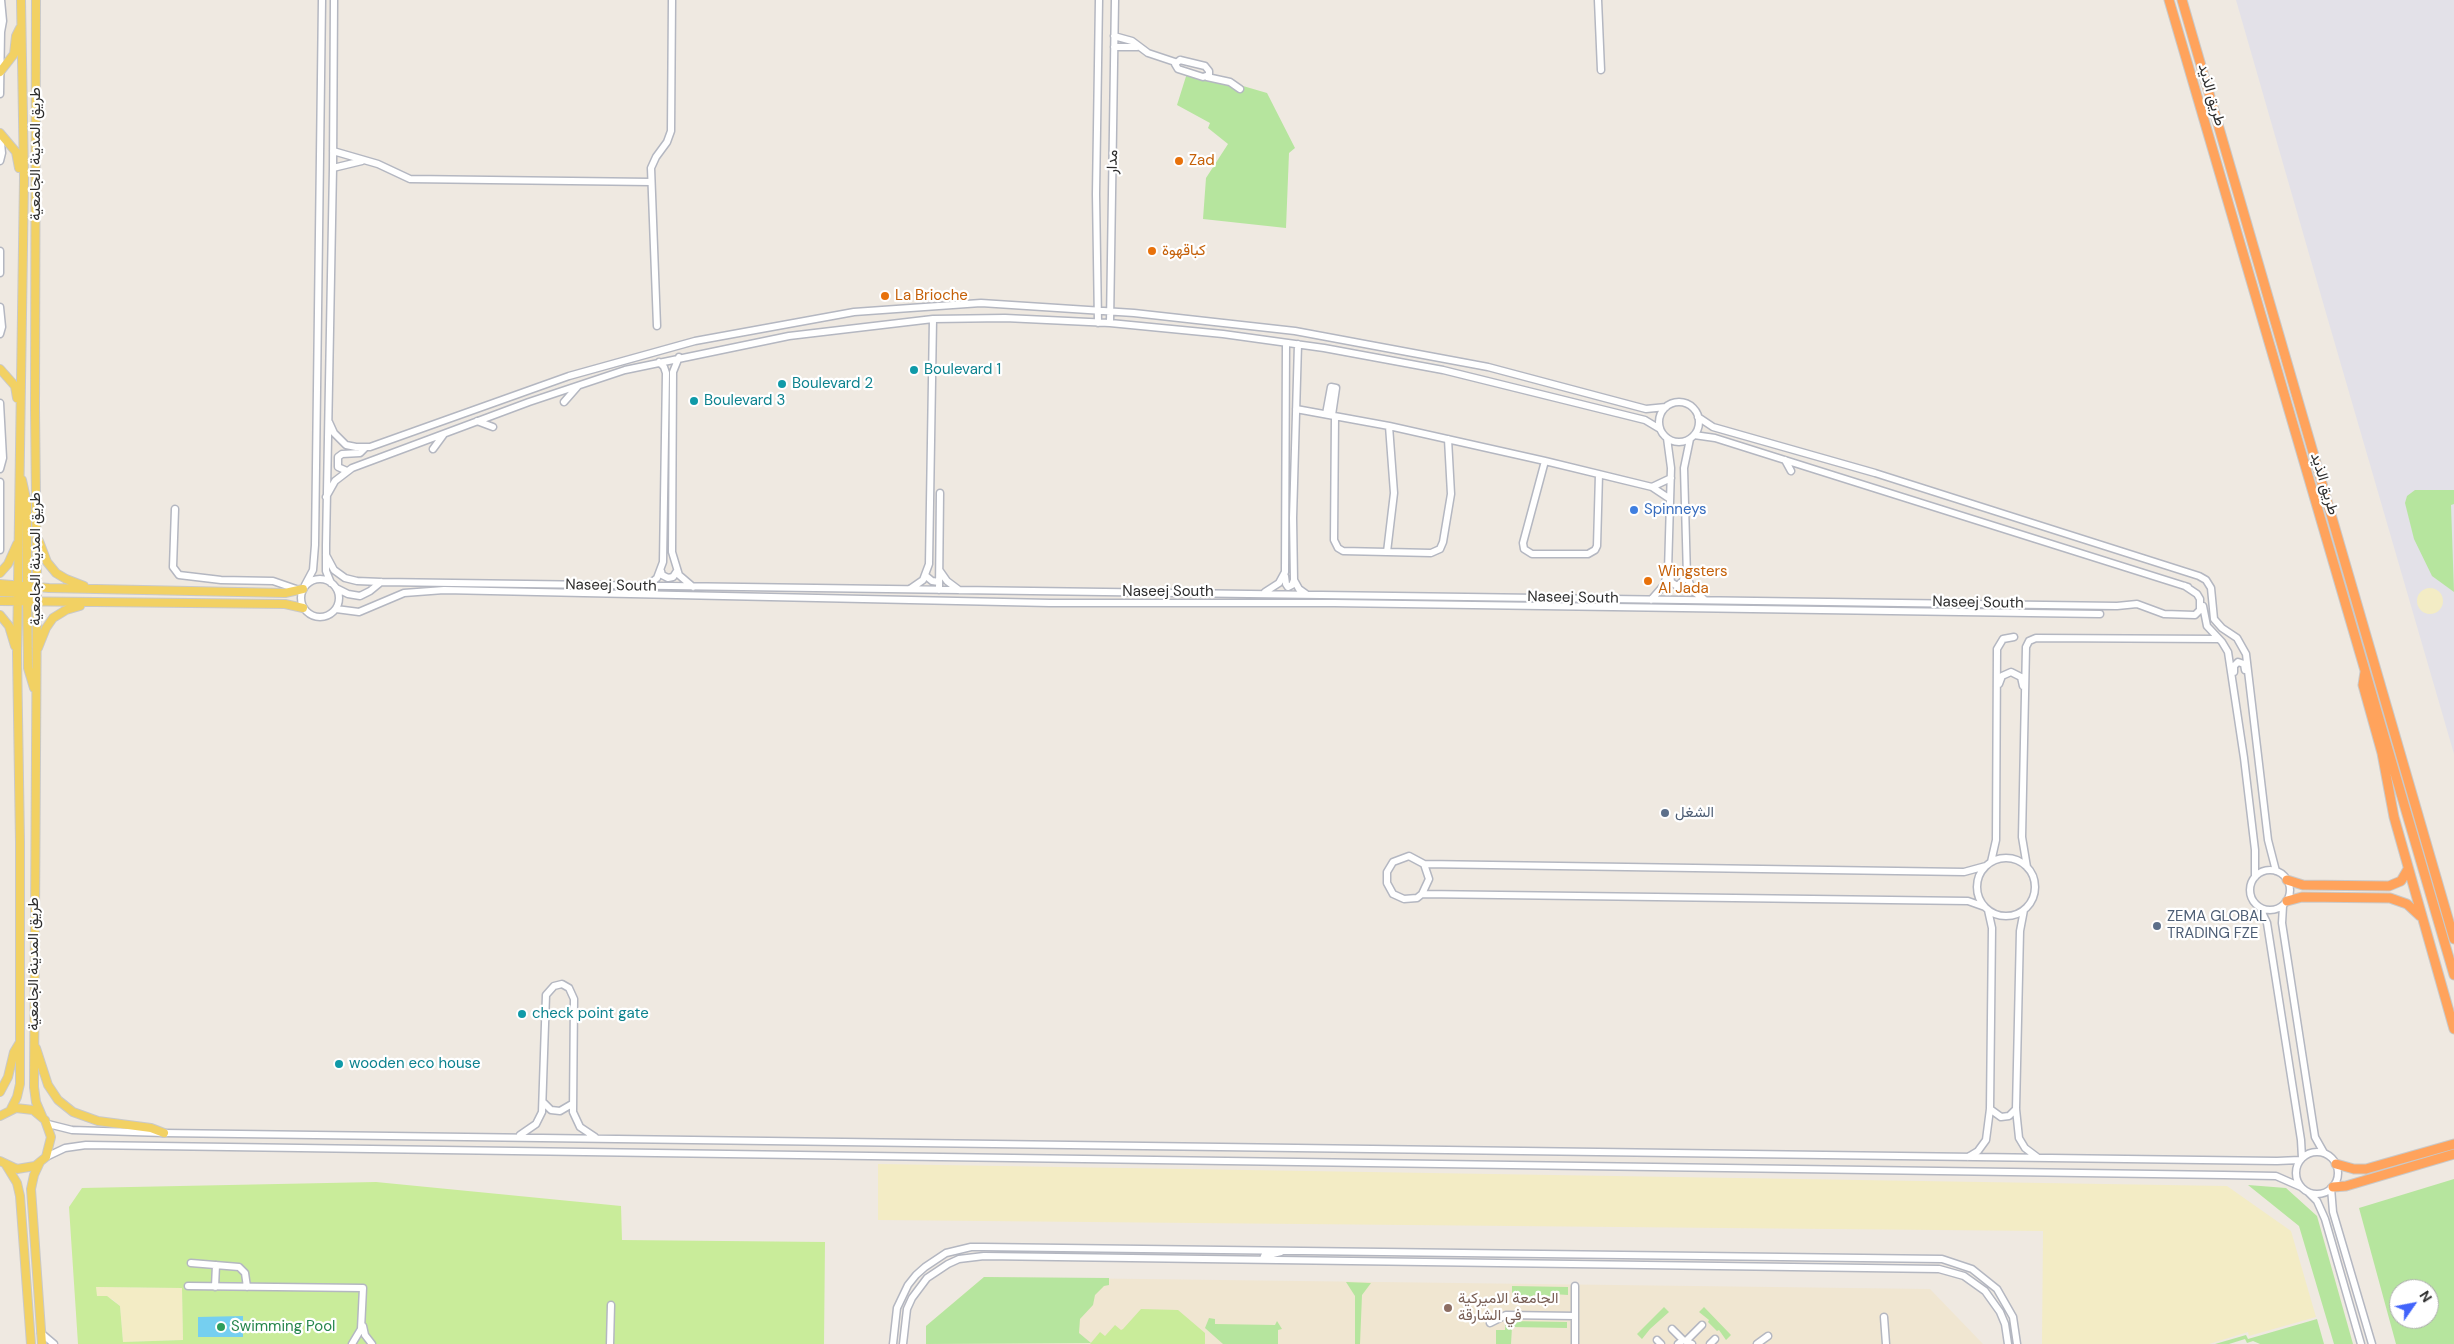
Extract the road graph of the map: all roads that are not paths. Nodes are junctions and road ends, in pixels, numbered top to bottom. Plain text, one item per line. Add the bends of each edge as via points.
1 (0, 0) edge
2 (21, 0) edge
3 (36, 0) edge
4 (322, 0) edge
5 (334, 0) edge
6 (672, 0) edge
7 (1099, 0) edge
8 (1115, 0) edge
9 (1598, 0) edge
10 (2169, 0) edge
11 (2182, 0) edge
12 (22, 26) junction
13 (1114, 36) junction
14 (1114, 47) junction
15 (1137, 47) junction
16 (1176, 62) junction
17 (1601, 70) dead end
18 (0, 72) edge
19 (1207, 76) junction
20 (1240, 89) dead end
21 (0, 94) edge
22 (0, 133) edge
23 (333, 151) junction
24 (368, 160) junction
25 (0, 161) edge
26 (334, 168) junction
27 (24, 178) junction
28 (651, 182) junction
29 (0, 251) edge
30 (0, 273) edge
31 (0, 307) edge
32 (1098, 310) junction
33 (1109, 311) junction
34 (932, 319) junction
35 (1098, 323) junction
36 (1110, 324) junction
37 (657, 326) dead end
38 (0, 334) edge
39 (1286, 343) junction
40 (1298, 344) junction
41 (679, 357) junction
42 (659, 362) junction
43 (319, 367) junction
44 (330, 367) junction
45 (0, 369) edge
46 (665, 369) junction
47 (674, 369) junction
48 (578, 386) junction
49 (564, 402) dead end
50 (0, 403) edge
51 (1666, 407) junction
52 (21, 408) junction
53 (1296, 410) junction
54 (1331, 415) junction
55 (1698, 417) junction
56 (477, 421) junction
57 (328, 422) junction
58 (1389, 426) junction
59 (493, 427) dead end
60 (665, 428) junction
61 (1660, 429) junction
62 (444, 433) junction
63 (659, 434) dead end
64 (1692, 437) junction
65 (1667, 438) junction
66 (1448, 439) junction
67 (365, 448) junction
68 (433, 449) dead end
69 (1786, 460) junction
70 (1545, 461) junction
71 (0, 468) edge
72 (347, 471) junction
73 (1790, 471) dead end
74 (20, 474) junction
75 (1599, 474) junction
76 (658, 477) dead end
77 (1671, 478) junction
78 (0, 482) edge
79 (665, 486) junction
80 (1652, 487) junction
81 (940, 493) dead end
82 (326, 497) junction
83 (1670, 499) junction
84 (175, 509) dead end
85 (37, 536) junction
86 (18, 542) junction
87 (0, 550) edge
88 (1387, 552) junction
89 (326, 554) junction
90 (1686, 556) junction
91 (1668, 562) junction
92 (2178, 569) junction
93 (661, 571) junction
94 (677, 571) junction
95 (939, 571) junction
96 (0, 573) edge
97 (1285, 574) junction
98 (926, 576) junction
99 (1294, 580) junction
100 (381, 582) junction
101 (2172, 582) junction
102 (0, 584) edge
103 (333, 586) junction
104 (647, 586) junction
105 (939, 586) junction
106 (2185, 586) junction
107 (694, 587) junction
108 (37, 588) junction
109 (302, 588) junction
110 (94, 589) junction
111 (909, 590) junction
112 (960, 590) junction
113 (0, 592) edge
114 (24, 593) junction
115 (1262, 593) junction
116 (1307, 594) junction
117 (0, 600) edge
118 (1651, 600) junction
119 (37, 601) junction
120 (1706, 601) junction
121 (91, 603) junction
122 (303, 608) junction
123 (336, 608) junction
124 (2100, 614) dead end
125 (0, 615) edge
126 (2014, 637) dead end
127 (2220, 640) junction
128 (37, 652) junction
129 (17, 653) junction
130 (2366, 670) junction
131 (2250, 686) junction
132 (2233, 687) junction
133 (35, 690) junction
134 (1996, 697) junction
135 (2025, 700) junction
136 (1424, 864) junction
137 (1988, 864) junction
138 (2027, 868) junction
139 (2408, 869) junction
140 (2276, 871) junction
141 (2255, 877) junction
142 (2287, 880) junction
143 (1422, 894) junction
144 (2285, 904) junction
145 (2260, 908) junction
146 (1986, 909) junction
147 (2024, 910) junction
148 (2423, 920) junction
149 (2454, 939) edge
150 (2454, 975) edge
151 (2454, 1030) edge
152 (20, 1042) junction
153 (34, 1045) junction
154 (0, 1092) edge
155 (544, 1104) junction
156 (572, 1104) junction
157 (11, 1109) junction
158 (1990, 1109) junction
159 (2016, 1109) junction
160 (0, 1116) edge
161 (42, 1116) junction
162 (48, 1124) junction
163 (164, 1133) junction
164 (514, 1137) junction
165 (598, 1138) junction
166 (2454, 1144) edge
167 (2324, 1153) junction
168 (2454, 1154) edge
169 (1967, 1157) junction
170 (2038, 1158) junction
171 (2301, 1159) junction
172 (43, 1160) junction
173 (3, 1163) edge
174 (2336, 1164) junction
175 (2301, 1187) junction
176 (2332, 1188) junction
177 (2308, 1192) junction
178 (1284, 1250) junction
179 (1694, 1255) junction
180 (1263, 1260) junction
181 (191, 1263) dead end
182 (216, 1265) junction
183 (1690, 1266) junction
184 (188, 1286) dead end
185 (1575, 1286) dead end
186 (215, 1287) junction
187 (247, 1287) junction
188 (611, 1305) dead end
189 (1575, 1316) junction
190 (1884, 1317) dead end
191 (362, 1322) junction
192 (1490, 1323) dead end
193 (1702, 1325) dead end
194 (1672, 1329) dead end
195 (41, 1333) junction
196 (1768, 1336) dead end
197 (1715, 1338) dead end
198 (1685, 1342) edge
199 (1760, 1343) edge
200 (31, 1344) edge
201 (42, 1344) edge
202 (54, 1344) edge
203 (353, 1344) edge
204 (372, 1344) edge
205 (610, 1344) edge
206 (893, 1344) edge
207 (903, 1344) edge
208 (1575, 1344) edge
209 (1710, 1344) edge
210 (1886, 1344) edge
211 (2008, 1344) edge
212 (2017, 1344) edge
213 (2361, 1344) edge
214 (2372, 1344) edge

1 - 18 street via 3,21
2 - 12 main road, طريق المدينة الجامعية
3 - 85 main road, طريق المدينة الجامعية
4 - 43 street
5 - 23 street
6 - 28 street via 670,131 667,142 653,162
7 - 32 street, مدار
8 - 13 street, مدار
9 - 17 street
10 - 130 highway, طريق الذيد
11 - 149 highway, طريق الذيد
12 - 18 main road via 16,36 15,52
12 - 27 main road, طريق المدينة الجامعية
13 - 14 street, مدار
13 - 15 street via 1132,41
14 - 15 street
14 - 33 street, مدار
15 - 16 street
16 - 19 street via 1178,69 1203,78
16 - 19 street via 1180,60 1205,66 1210,71
18 - 21 street
19 - 20 street via 1230,82
22 - 25 street
22 - 27 main road via 16,152
23 - 24 street
23 - 26 street
24 - 26 street
24 - 28 street via 410,179
26 - 44 street
27 - 52 main road, طريق المدينة الجامعية
28 - 37 street
29 - 30 street
31 - 38 street
32 - 33 street
32 - 35 street, مدار
32 - 67 street via 1005,304 932,305 770,326 590,369
33 - 36 street, مدار
33 - 51 street via 1296,331 1488,367 1646,409
34 - 35 street via 1005,318
34 - 41 street via 819,331
34 - 98 street via 932,508
35 - 36 street
36 - 39 street
39 - 40 street
39 - 97 street
40 - 53 street
40 - 61 street via 1444,370 1645,420
41 - 42 street
41 - 47 street
42 - 46 street
42 - 48 street
43 - 44 street
43 - 109 street via 315,559 313,570
44 - 57 street
45 - 52 main road via 15,386
46 - 47 street via 668,366
46 - 60 street
47 - 94 street via 672,552
48 - 49 street
48 - 56 street
50 - 71 street
51 - 55 street via 1684,403 1693,408
51 - 61 street via 1660,415
52 - 74 main road, طريق المدينة الجامعية
53 - 54 street
53 - 99 street
54 - 58 street
54 - 88 street via 1335,543 1343,551
55 - 64 street via 1698,427
55 - 92 street via 1713,427 1875,473
56 - 59 street
56 - 62 street
57 - 67 street via 342,442
57 - 82 street
58 - 66 street
58 - 88 street via 1394,493
60 - 63 street
60 - 79 street
61 - 65 street
62 - 68 street
62 - 72 street
64 - 65 street via 1677,442
64 - 69 street via 1715,438
64 - 90 street via 1684,468
65 - 77 street
66 - 70 street
66 - 88 street via 1451,490 1442,547 1433,552
67 - 72 street via 360,453 338,457 338,466
69 - 73 street
69 - 101 street
70 - 75 street
70 - 75 street via 1523,543 1524,549 1532,554 1588,554 1595,550
72 - 82 street via 335,481
74 - 86 main road, طريق المدينة الجامعية
74 - 114 main road via 27,503
75 - 80 street
76 - 79 street
77 - 80 street
77 - 83 street
78 - 87 street
79 - 93 street
80 - 83 street
81 - 95 street
82 - 89 street
83 - 91 street
84 - 109 street via 173,567 179,575 273,581
85 - 108 main road, طريق المدينة الجامعية
85 - 110 main road via 56,573
86 - 96 main road
86 - 114 main road, طريق المدينة الجامعية
89 - 100 street, Naseej South via 334,570 345,578
89 - 103 street via 326,571
90 - 91 street via 1683,582 1679,586 1671,582
90 - 120 street via 1689,584
91 - 118 street via 1664,586
92 - 101 street via 2178,578
92 - 131 street via 2199,576 2210,584 2216,623 2237,638 2245,650
93 - 94 street via 668,578 675,576
93 - 104 street
94 - 107 street
95 - 105 street
95 - 112 street
97 - 99 street via 1288,587
97 - 115 street via 1276,586
98 - 105 street
98 - 111 street
99 - 116 street
100 - 103 street via 360,596
100 - 104 street, Naseej South
101 - 106 street
102 - 114 main road
103 - 109 street via 320,579
103 - 123 street via 339,596
104 - 107 street, Naseej South
105 - 111 street, Naseej South
105 - 112 street, Naseej South
106 - 120 street, Naseej South via 2200,599 2201,608 2195,615 2164,614 2137,604
106 - 127 street via 2202,594 2207,626
107 - 111 street, Naseej South
108 - 110 main road
108 - 114 main road
108 - 119 main road, طريق المدينة الجامعية
109 - 110 main road via 285,593
109 - 122 street
112 - 115 street, Naseej South
113 - 114 main road
114 - 117 main road
114 - 119 main road
114 - 129 main road, طريق المدينة الجامعية
114 - 133 main road via 29,674
115 - 116 street, Naseej South
116 - 118 street, Naseej South
118 - 120 street, Naseej South
119 - 121 main road
119 - 128 main road, طريق المدينة الجامعية
121 - 122 main road via 285,604
121 - 128 main road via 66,610 53,618
122 - 123 street via 319,618 331,614
123 - 124 street via 359,612 404,593 444,590 1057,603 1305,603
125 - 129 main road via 9,626
126 - 134 street via 2005,638 1997,646
127 - 132 street via 2228,652
127 - 135 street via 2034,638 2026,647
128 - 133 main road, طريق المدينة الجامعية
129 - 152 main road, طريق المدينة الجامعية
130 - 139 highway via 2363,685
130 - 150 highway, طريق الذيد
131 - 132 street via 2244,666 2238,662 2233,667
131 - 140 street via 2268,840
132 - 141 street via 2255,850
133 - 153 main road, طريق المدينة الجامعية
134 - 135 street via 2000,679 2011,672 2017,673 2022,680
134 - 137 street via 1996,844
135 - 138 street via 2022,843
136 - 137 street via 1964,872
136 - 143 street via 1429,879
136 - 143 street via 1414,857 1403,857 1389,866 1386,877 1389,888 1398,897 1410,899
137 - 138 street via 2001,858 2013,859
137 - 146 street via 1979,877 1977,890
138 - 147 street via 2035,888 2032,900
139 - 142 highway via 2401,881 2389,886 2304,885
139 - 148 highway
140 - 141 street via 2264,870
140 - 142 street
141 - 145 street via 2250,895
142 - 144 street via 2290,888
143 - 146 street via 1968,901
144 - 145 street via 2274,910
144 - 148 highway via 2302,897 2390,898 2407,904
144 - 167 street via 2282,923 2315,1137
145 - 171 street via 2267,923 2302,1140
146 - 147 street via 2003,916 2014,916
146 - 158 street via 1992,928
147 - 159 street via 2020,931
148 - 151 highway
152 - 154 main road
152 - 157 main road, طريق المدينة الجامعية via 20,1089
153 - 161 main road, طريق المدينة الجامعية via 34,1092
153 - 163 main road via 48,1086 72,1112 98,1121 151,1128
155 - 156 street via 560,1112
155 - 156 street via 546,995 554,986 562,984 569,988 574,999
155 - 164 street via 536,1124
156 - 165 street via 580,1127
157 - 160 main road
157 - 161 main road via 27,1108
158 - 159 street via 2002,1117
158 - 169 street via 1986,1140 1978,1151
159 - 170 street via 2022,1144
161 - 162 main road, طريق المدينة الجامعية
162 - 163 street via 78,1131
162 - 172 main road via 51,1144
163 - 164 street
164 - 165 street
165 - 169 street
166 - 174 highway via 2372,1168 2354,1169
167 - 171 street via 2312,1152
167 - 174 street
168 - 176 highway
169 - 170 street
170 - 171 street via 2277,1162
171 - 175 street via 2296,1176
172 - 173 main road via 24,1169
172 - 175 street via 65,1148 86,1145 2224,1175 2276,1176
172 - 195 main road via 34,1175 31,1190
173 - 200 main road via 17,1183 20,1196
174 - 176 street via 2338,1174
175 - 177 street
176 - 177 street via 2318,1194
176 - 214 street via 2333,1212
177 - 213 street via 2325,1219
178 - 179 street
178 - 180 street via 1264,1256
178 - 206 street via 983,1246 958,1249 930,1263 908,1285 897,1308
179 - 183 street via 1698,1260
179 - 212 street via 1926,1259 1958,1263 1997,1289 2013,1317
180 - 183 street
180 - 207 street via 984,1256 959,1259 937,1270 919,1287 907,1309
181 - 182 street
182 - 186 street
182 - 187 street via 242,1268
183 - 211 street via 1952,1272 1975,1283 1993,1301 2005,1324
184 - 186 street
185 - 189 street
186 - 187 street
187 - 191 street via 363,1288
188 - 205 street
189 - 192 street via 1506,1315
189 - 208 street
190 - 210 street
191 - 203 street via 359,1336
191 - 204 street via 365,1335
193 - 198 street
194 - 198 street
195 - 201 main road
195 - 202 street
196 - 199 street
197 - 209 street
203 - 204 street via 360,1340

